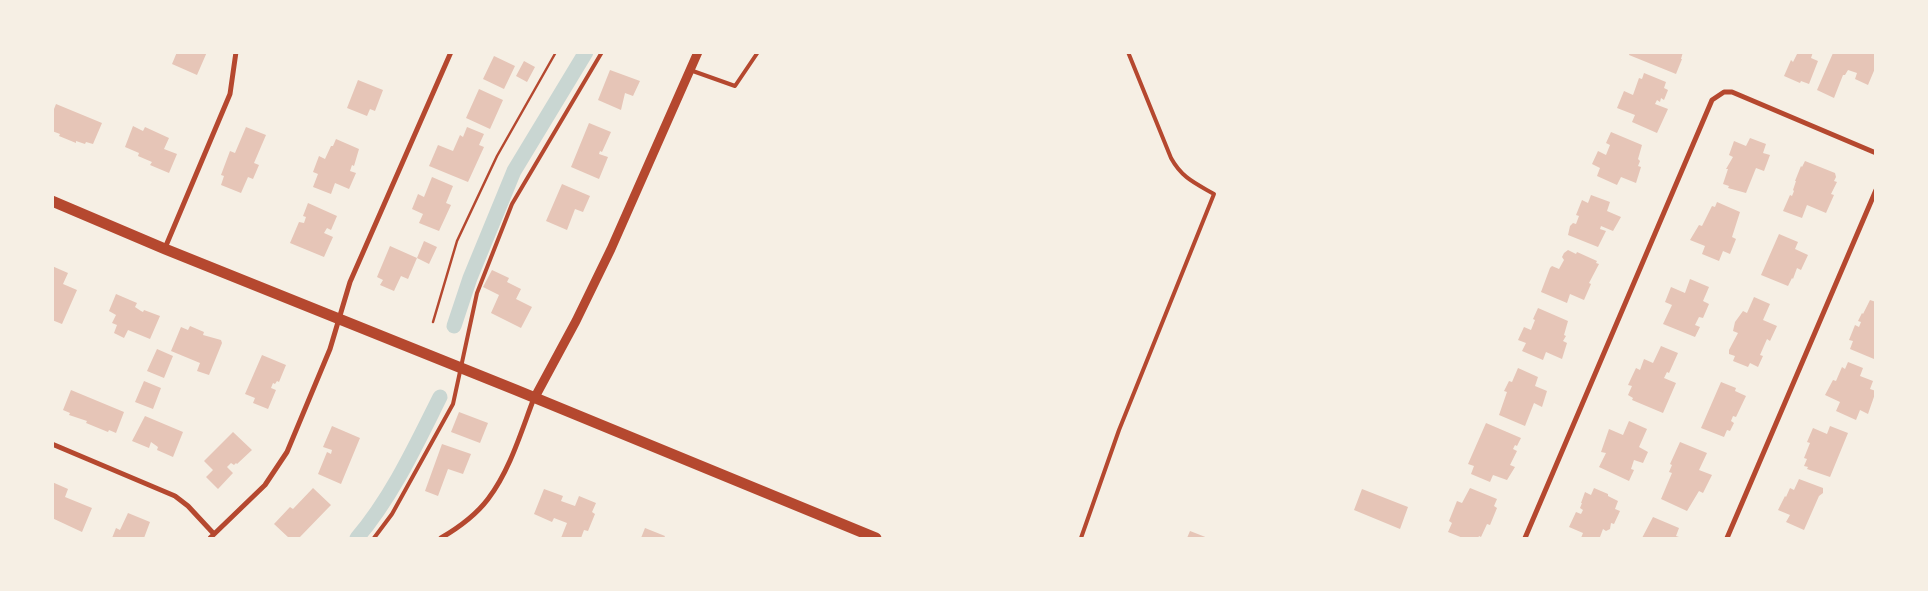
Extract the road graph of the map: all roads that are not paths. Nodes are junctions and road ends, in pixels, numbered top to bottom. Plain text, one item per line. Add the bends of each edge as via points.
1 (236, 52) edge
2 (451, 52) edge
3 (602, 52) edge
4 (698, 52) edge
5 (758, 52) edge
6 (1128, 52) edge
7 (690, 70) junction
8 (1876, 153) edge
9 (1876, 190) edge
10 (52, 201) edge
11 (165, 249) junction
12 (338, 318) junction
13 (461, 368) junction
14 (534, 397) junction
15 (52, 444) edge
16 (212, 536) edge
17 (374, 538) edge
18 (440, 538) edge
19 (876, 538) edge
20 (1081, 538) edge
21 (1526, 538) edge
22 (1727, 538) edge

1 - 11 street via 230,94
2 - 12 street via 350,282
3 - 13 lane via 512,204 478,293
4 - 7 street
5 - 7 lane via 735,86
6 - 20 lane via 1178,171 1214,194 1119,430
7 - 14 street via 611,249
8 - 21 street via 1732,92 1718,96 1708,107
9 - 22 street
10 - 11 main road
11 - 12 main road
12 - 13 main road
12 - 16 street via 328,356 280,464 265,485
13 - 14 main road
13 - 17 lane via 453,404 392,514
14 - 18 street via 507,466 488,500 459,527
14 - 19 main road
15 - 16 street via 175,496 188,506

